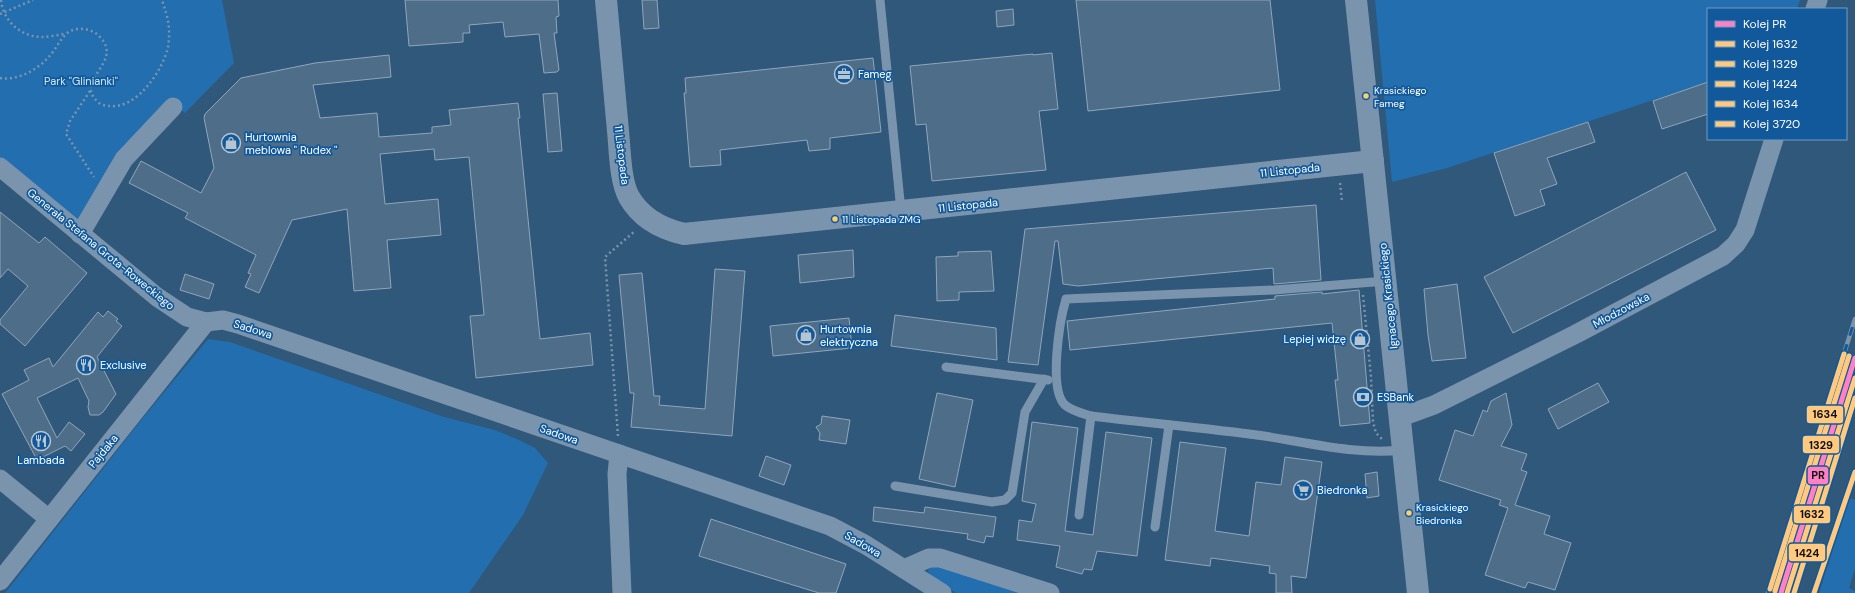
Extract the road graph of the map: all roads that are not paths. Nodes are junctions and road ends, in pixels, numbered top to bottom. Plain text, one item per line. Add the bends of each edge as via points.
1 (606, 0) edge
2 (880, 0) edge
3 (1356, 0) edge
4 (173, 107) dead end
5 (1774, 140) edge
6 (1373, 161) junction
7 (0, 167) edge
8 (901, 212) junction
9 (80, 234) junction
10 (1386, 280) junction
11 (206, 322) junction
12 (946, 367) dead end
13 (1044, 379) junction
14 (1055, 380) junction
15 (1090, 416) junction
16 (1401, 417) junction
17 (1169, 425) junction
18 (1404, 450) junction
19 (619, 454) junction
20 (0, 479) edge
21 (896, 486) dead end
22 (1079, 515) dead end
23 (49, 519) junction
24 (1154, 527) dead end
25 (904, 569) junction
26 (0, 581) edge
27 (622, 593) edge
28 (942, 593) edge
29 (1050, 593) edge
30 (1418, 593) edge

1 - 8 street, 11 Listopada via 624,183 629,197 648,218 667,229 690,234
2 - 8 lane
3 - 6 street, Ignacego Krasickiego
4 - 9 street via 124,159
5 - 16 street, Młodzowska via 1745,230 1736,244 1723,256 1434,405
6 - 8 street, 11 Listopada
6 - 10 street, Ignacego Krasickiego
7 - 9 street, Generała Stefana Grota-Roweckiego
9 - 11 street, Generała Stefana Grota-Roweckiego via 156,297 187,317
10 - 14 lane via 1274,290 1066,299 1060,318
10 - 16 street, Ignacego Krasickiego
11 - 19 street, Sadowa via 222,320 238,324
11 - 23 street, Pajdaka
12 - 13 lane
13 - 14 lane
13 - 21 lane via 1025,412 1012,493 1004,500 992,502
14 - 15 lane via 1064,404 1076,412
15 - 17 lane
15 - 22 lane
16 - 18 street, Ignacego Krasickiego
17 - 18 lane via 1264,436 1346,450
17 - 24 lane
18 - 30 street, Ignacego Krasickiego
19 - 25 street, Sadowa via 830,526
19 - 27 street via 617,474
20 - 23 street
23 - 26 street, Pajdaka
25 - 28 street, Sadowa
25 - 29 street via 930,558 940,558

